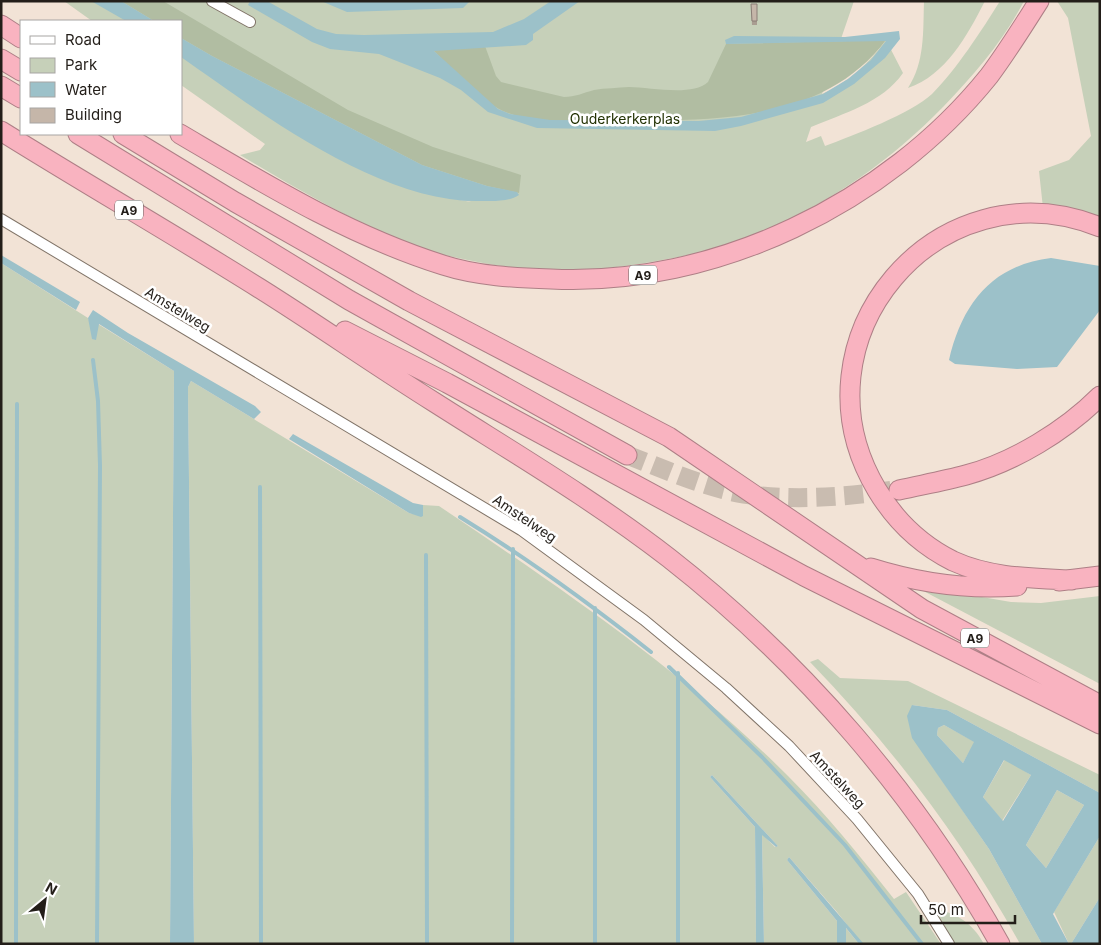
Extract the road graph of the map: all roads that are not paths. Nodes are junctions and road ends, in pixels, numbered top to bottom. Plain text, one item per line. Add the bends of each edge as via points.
1 (212, 1) edge
2 (1039, 1) edge
3 (250, 22) dead end
4 (1, 25) edge
5 (20, 37) edge
6 (1, 59) edge
7 (20, 70) edge
8 (1, 86) edge
9 (20, 97) edge
10 (1, 131) edge
11 (80, 135) edge
12 (125, 135) edge
13 (182, 135) edge
14 (1, 218) edge
15 (1100, 227) edge
16 (259, 288) junction
17 (1100, 396) edge
18 (627, 456) tunnel mouth
19 (899, 490) tunnel mouth
20 (856, 564) junction
21 (1100, 576) edge
22 (1072, 580) junction
23 (1100, 705) edge
24 (1100, 724) edge
25 (949, 944) edge
26 (1000, 944) edge

1 - 3 street
2 - 13 highway, A9 via 988,76 954,114 861,190 819,215 734,252 637,277 584,281 543,279 445,266 365,237
4 - 5 highway
6 - 7 highway
8 - 9 highway
10 - 16 highway, A9
11 - 18 highway via 349,300
12 - 20 highway, A9 via 409,301 669,437
14 - 25 street, Amstelweg via 521,530 644,620 789,746 857,819 918,894
15 - 22 highway, A9 via 1068,216 1006,214 976,222 934,240 899,269 871,310 860,336 849,388 850,422 856,447 874,486 902,525 936,551 970,567 1014,577
16 - 24 highway, A9 via 446,383 804,576
16 - 26 highway, A9 via 436,404 538,466 704,586 787,663 891,779 955,870
17 - 19 highway via 1072,420 1017,454 967,475
20 - 22 highway, A9 via 922,582 964,587
20 - 23 highway, A9 via 922,609
21 - 22 highway, A9

